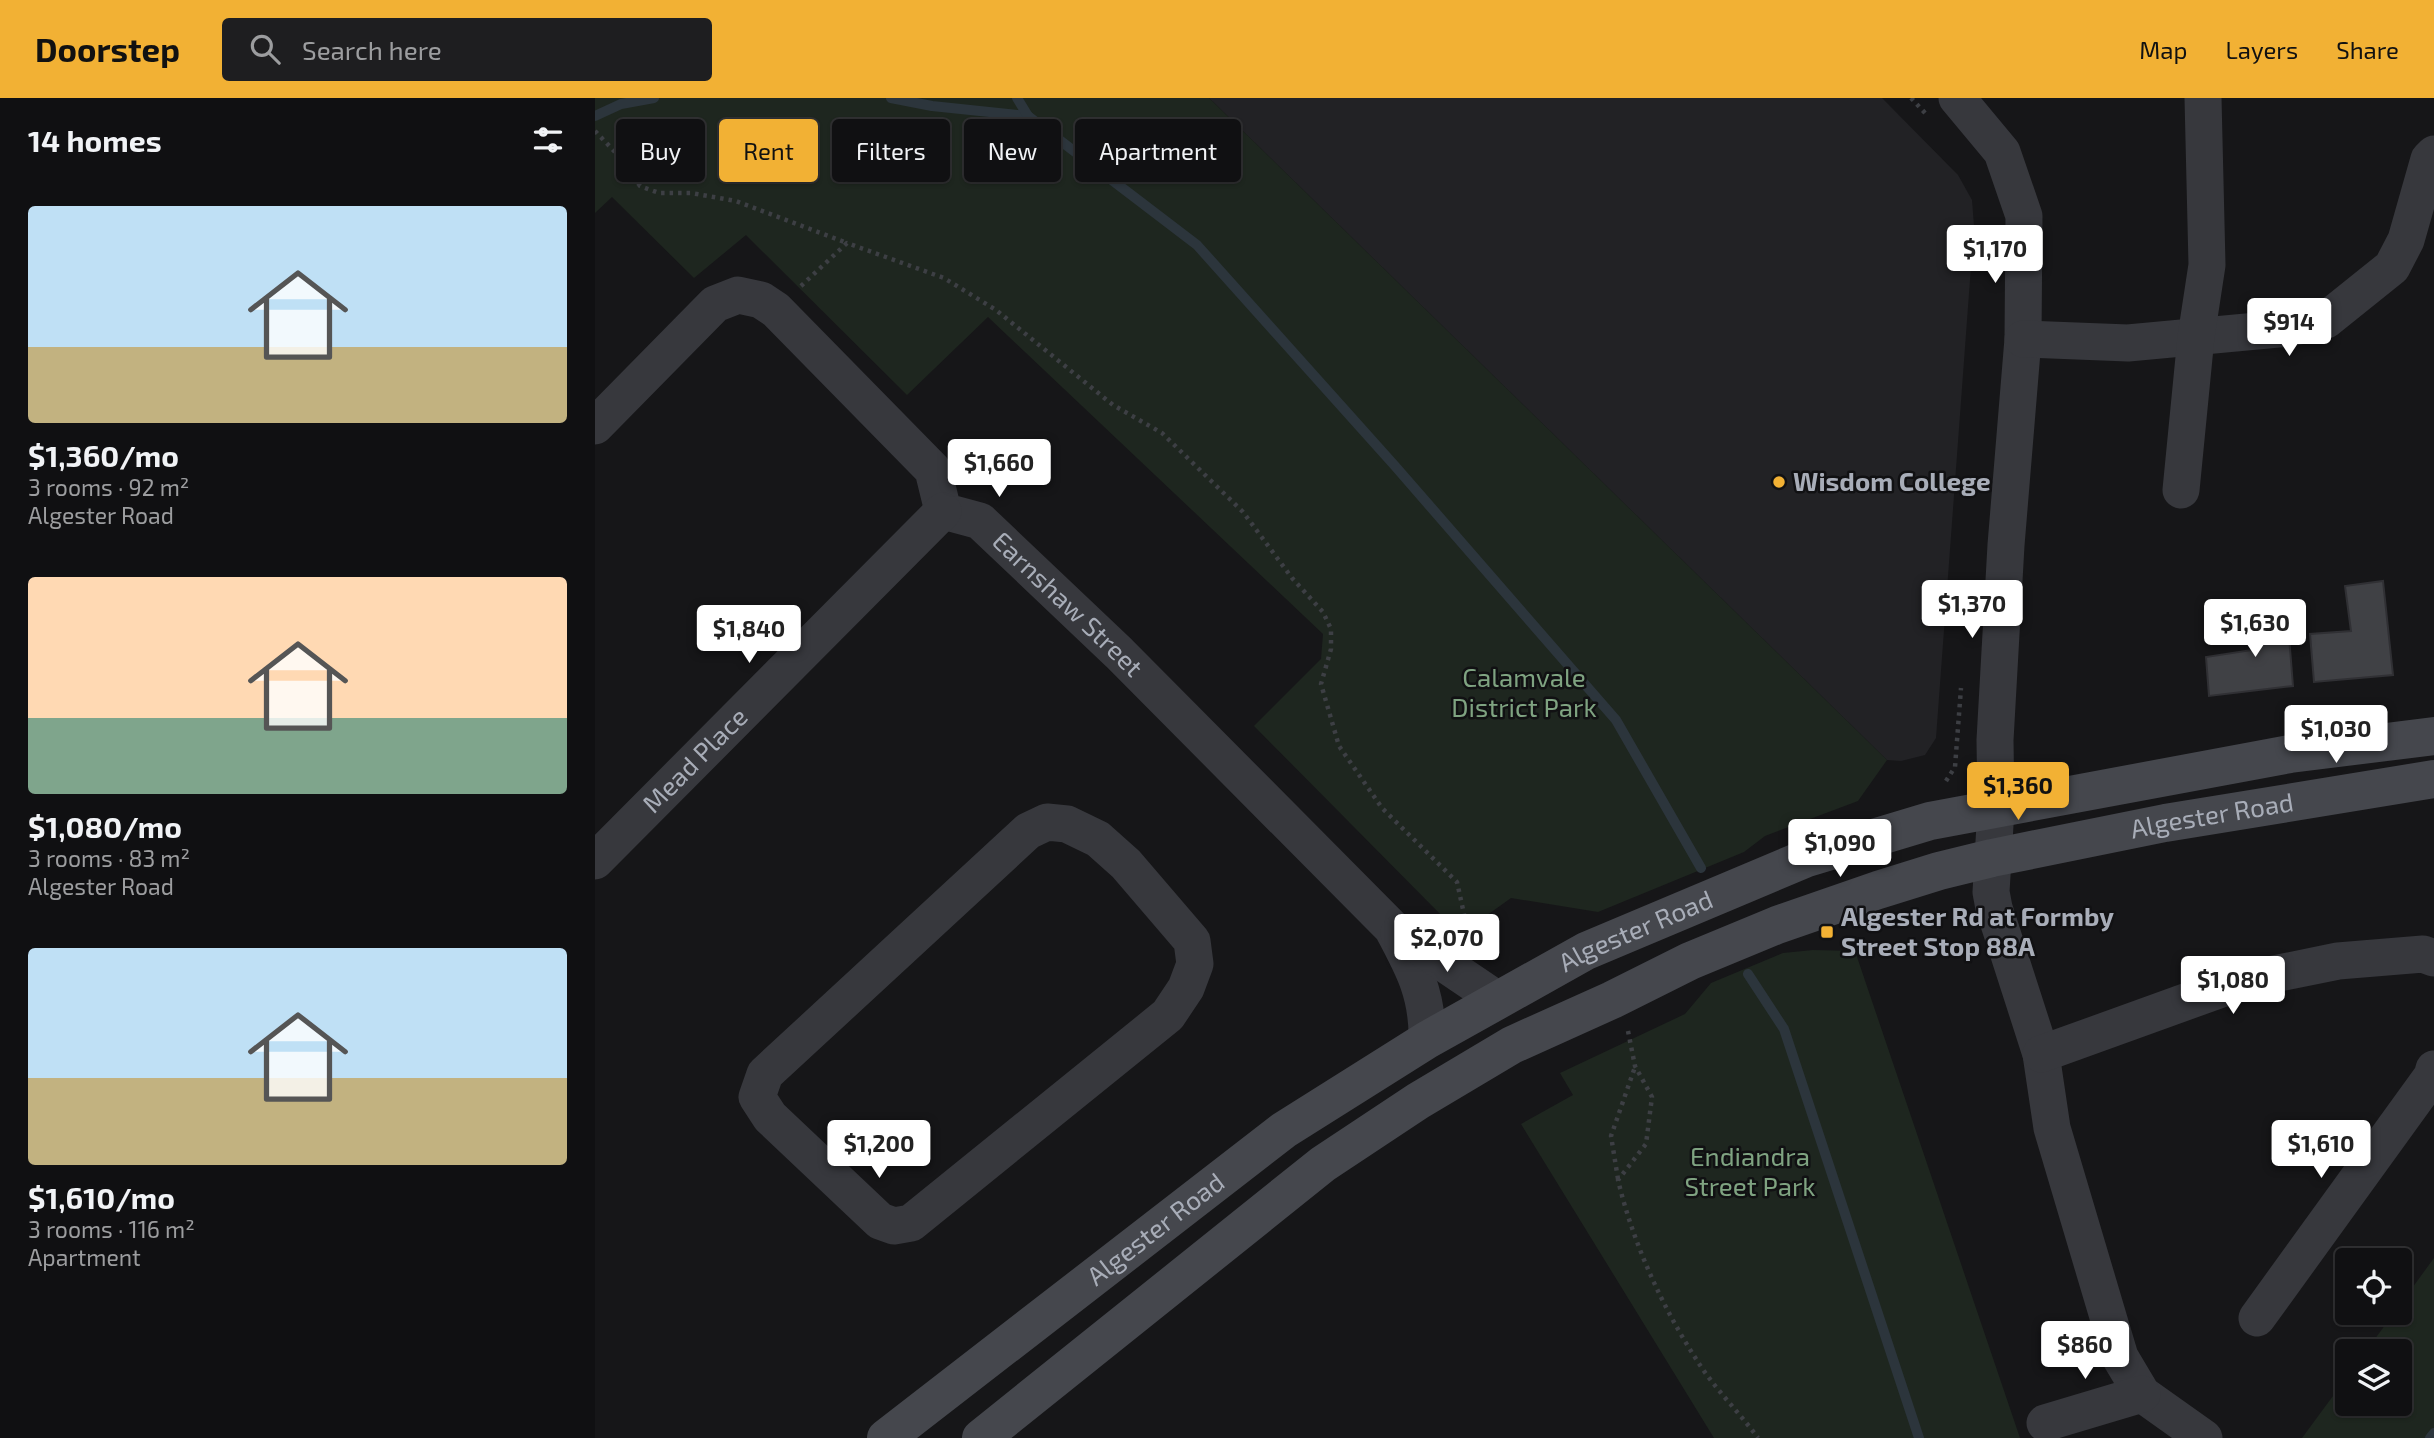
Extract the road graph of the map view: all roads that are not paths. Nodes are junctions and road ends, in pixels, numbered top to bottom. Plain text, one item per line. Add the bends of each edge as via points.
1 (2203, 98) edge
2 (1943, 107) edge
3 (2434, 154) edge
4 (2196, 337) junction
5 (2023, 339) junction
6 (595, 426) edge
7 (2181, 490) dead end
8 (943, 511) junction
9 (2434, 736) edge
10 (2434, 779) edge
11 (1996, 808) junction
12 (1098, 839) joint
13 (1992, 858) junction
14 (595, 860) edge
15 (1392, 928) junction
16 (2434, 958) edge
17 (1498, 1000) junction
18 (1427, 1040) junction
19 (2041, 1054) junction
20 (2434, 1069) edge
21 (2257, 1318) dead end
22 (2142, 1394) junction
23 (2045, 1423) dead end
24 (982, 1436) edge
25 (885, 1438) edge
26 (2204, 1438) edge

1 - 4 street via 2207,265
2 - 5 street via 2002,152 2024,216
3 - 4 street via 2406,240 2392,267 2326,320
4 - 5 street via 2128,343
4 - 7 street
5 - 11 street via 2006,545 1995,740
6 - 8 street via 715,304 738,295 761,300 933,470
8 - 14 street, Mead Place
8 - 15 street, Earnshaw Street via 980,521 1119,653
9 - 11 main road, Algester Road via 2290,754
10 - 13 main road, Algester Road via 2177,821
11 - 13 street
11 - 17 main road, Algester Road via 1930,821 1807,858 1586,951
12 - 12 street via 1126,864 1192,942 1195,964 1186,988 1168,1015 911,1223 894,1226 880,1221 771,1116 758,1097 765,1074 1028,831 1047,822 1067,824
13 - 19 street via 1994,908
13 - 24 main road, Algester Road via 1777,925 1513,1045 1324,1164
15 - 17 street
15 - 18 street, Earnshaw Street via 1423,993
16 - 19 street via 2423,954 2338,961 2249,979
17 - 18 main road, Algester Road
18 - 25 main road, Algester Road via 1284,1130
19 - 22 street via 2052,1128 2120,1357
20 - 21 street
22 - 23 street
22 - 26 street

